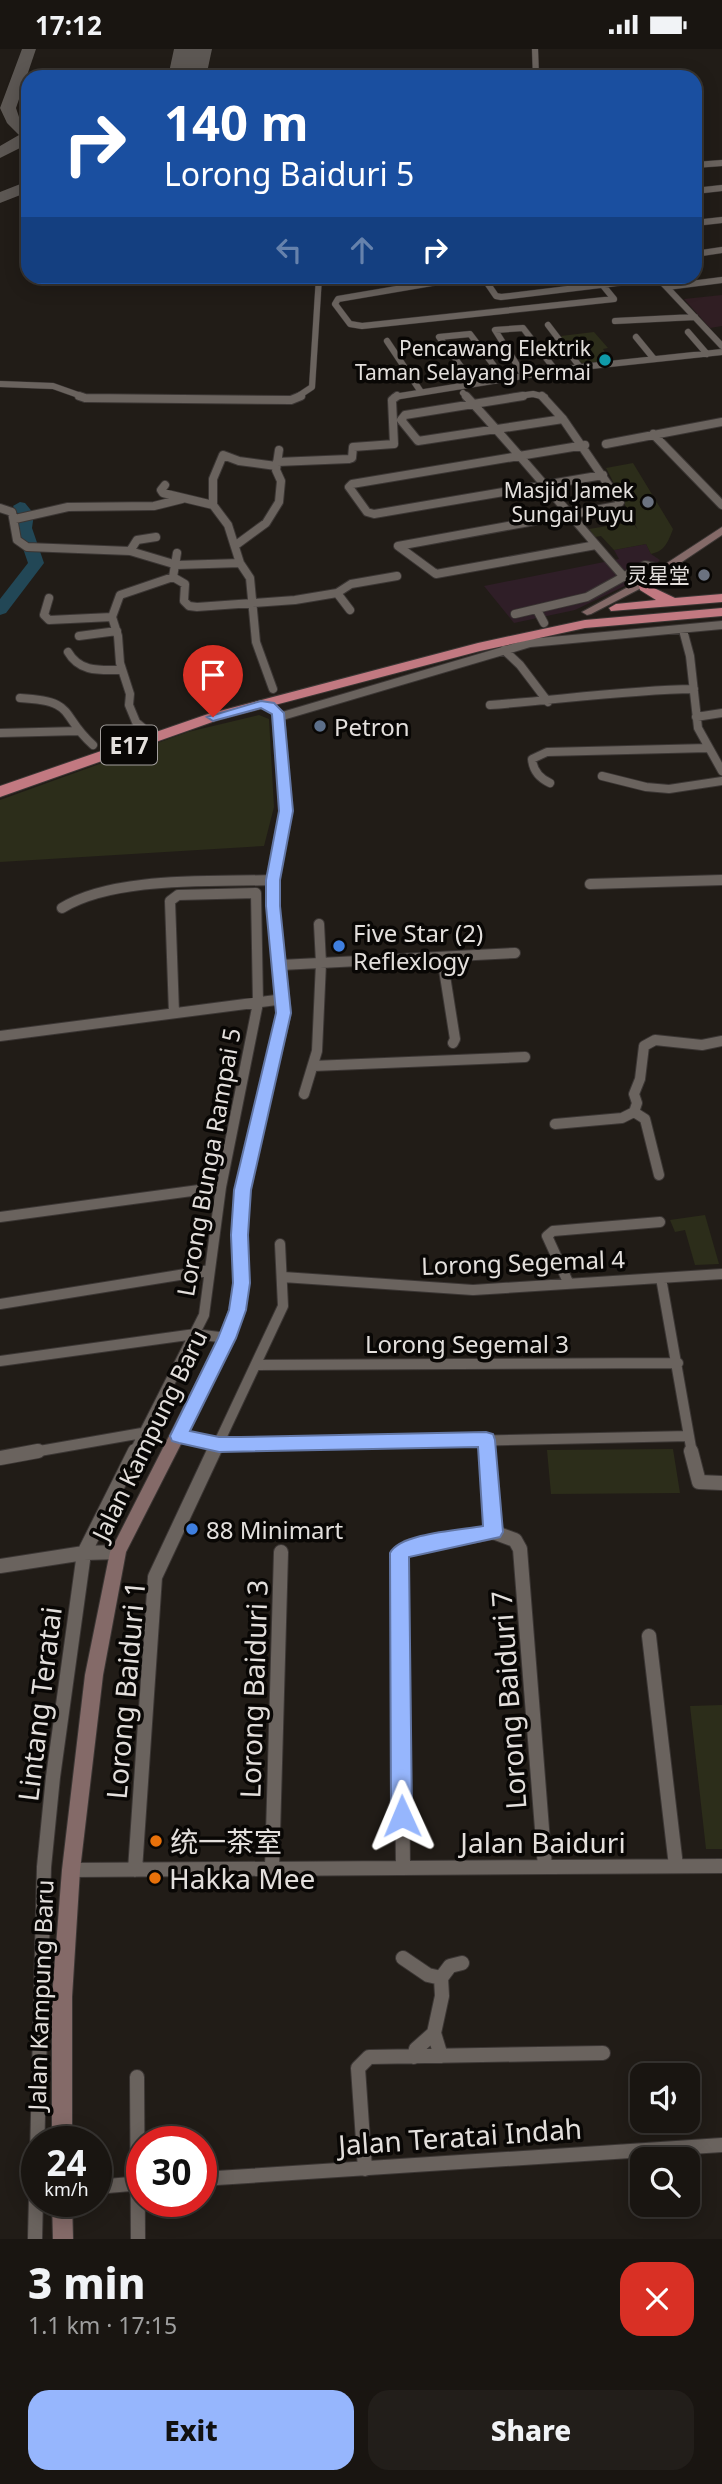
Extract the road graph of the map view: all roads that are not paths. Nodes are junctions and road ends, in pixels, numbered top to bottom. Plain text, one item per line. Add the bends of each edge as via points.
1 (535, 49) edge
2 (536, 70) edge
3 (722, 163) edge
4 (702, 164) edge
5 (722, 188) edge
6 (702, 190) edge
7 (722, 220) edge
8 (702, 222) edge
9 (722, 250) edge
10 (702, 253) edge
11 (722, 280) edge
12 (702, 282) edge
13 (319, 284) edge
14 (418, 284) edge
15 (488, 284) edge
16 (581, 284) edge
17 (602, 284) edge
18 (664, 284) edge
19 (689, 284) edge
20 (681, 285) joint
21 (667, 287) junction
22 (695, 317) junction
23 (615, 321) dead end
24 (548, 325) dead end
25 (688, 332) dead end
26 (636, 337) dead end
27 (387, 341) dead end
28 (722, 349) edge
29 (707, 354) junction
30 (654, 359) junction
31 (580, 367) junction
32 (556, 371) junction
33 (524, 376) junction
34 (503, 379) junction
35 (0, 384) edge
36 (474, 384) junction
37 (421, 392) junction
38 (463, 393) dead end
39 (474, 404) junction
40 (564, 419) junction
41 (722, 422) edge
42 (497, 431) junction
43 (653, 434) junction
44 (606, 444) dead end
45 (585, 445) junction
46 (279, 450) dead end
47 (522, 456) junction
48 (276, 464) junction
49 (603, 475) junction
50 (165, 485) dead end
51 (542, 485) junction
52 (182, 499) junction
53 (213, 505) junction
54 (722, 505) edge
55 (0, 508) edge
56 (568, 514) junction
57 (17, 519) junction
58 (722, 530) edge
59 (156, 537) dead end
60 (236, 545) junction
61 (596, 545) junction
62 (130, 551) junction
63 (177, 553) dead end
64 (240, 563) junction
65 (177, 565) junction
66 (664, 569) junction
67 (397, 576) dead end
68 (173, 577) junction
69 (625, 577) junction
70 (645, 582) junction
71 (337, 593) junction
72 (49, 598) dead end
73 (722, 598) edge
74 (670, 601) junction
75 (255, 603) junction
76 (722, 606) edge
77 (350, 610) dead end
78 (587, 612) junction
79 (722, 612) edge
80 (515, 614) dead end
81 (653, 614) junction
82 (112, 617) junction
83 (545, 618) junction
84 (722, 623) edge
85 (683, 630) junction
86 (117, 631) junction
87 (79, 636) dead end
88 (507, 645) junction
89 (68, 652) dead end
90 (122, 670) junction
91 (273, 689) junction
92 (694, 689) junction
93 (305, 693) junction
94 (20, 698) dead end
95 (548, 702) junction
96 (261, 705) junction
97 (490, 705) dead end
98 (722, 713) edge
99 (278, 715) junction
100 (696, 717) junction
101 (142, 727) junction
102 (78, 731) junction
103 (0, 733) edge
104 (93, 745) junction
105 (708, 748) junction
106 (722, 771) edge
107 (602, 776) dead end
108 (0, 780) edge
109 (722, 781) edge
110 (550, 783) dead end
111 (0, 792) edge
112 (273, 880) junction
113 (722, 880) edge
114 (590, 884) dead end
115 (253, 890) junction
116 (62, 908) dead end
117 (319, 924) dead end
118 (515, 953) dead end
119 (442, 957) junction
120 (321, 963) junction
121 (281, 965) junction
122 (284, 999) junction
123 (258, 1003) junction
124 (174, 1013) junction
125 (0, 1036) edge
126 (722, 1041) edge
127 (453, 1043) dead end
128 (525, 1057) dead end
129 (313, 1066) junction
130 (304, 1094) dead end
131 (634, 1112) junction
132 (555, 1124) dead end
133 (659, 1175) dead end
134 (221, 1187) junction
135 (0, 1217) edge
136 (660, 1222) dead end
137 (280, 1244) dead end
138 (211, 1270) junction
139 (722, 1274) edge
140 (284, 1277) junction
141 (660, 1278) junction
142 (568, 1282) junction
143 (0, 1304) edge
144 (194, 1334) junction
145 (227, 1338) junction
146 (0, 1361) edge
147 (677, 1363) junction
148 (257, 1365) junction
149 (142, 1433) junction
150 (179, 1436) junction
151 (690, 1436) junction
152 (486, 1440) junction
153 (219, 1444) junction
154 (0, 1458) edge
155 (722, 1483) edge
156 (500, 1533) junction
157 (118, 1552) junction
158 (281, 1552) dead end
159 (84, 1553) junction
160 (0, 1566) edge
161 (649, 1636) dead end
162 (676, 1866) junction
163 (722, 1866) edge
164 (545, 1867) junction
165 (403, 1868) junction
166 (272, 1869) junction
167 (71, 1870) junction
168 (135, 1870) junction
169 (403, 1958) dead end
170 (462, 1963) dead end
171 (441, 1978) junction
172 (434, 2033) junction
173 (603, 2053) dead end
174 (441, 2056) junction
175 (414, 2057) junction
176 (136, 2077) dead end
177 (62, 2126) edge
178 (137, 2126) edge
179 (722, 2145) edge
180 (365, 2169) junction
181 (217, 2178) edge
182 (62, 2217) edge
183 (138, 2217) edge
184 (34, 2239) edge
185 (63, 2239) edge
186 (138, 2239) edge

1 - 2 street
3 - 4 street
5 - 6 street
7 - 8 street
9 - 10 street
11 - 12 street
13 - 35 street via 312,387 290,400 97,399 53,386
14 - 17 street via 369,291 338,299 335,304 350,324 362,326 614,299
15 - 16 street via 500,297
18 - 21 street
19 - 20 street
20 - 21 street
21 - 22 street
22 - 23 street
22 - 28 street
24 - 31 street
25 - 29 street
26 - 30 street
27 - 37 street
28 - 29 street
29 - 30 street
30 - 31 street
31 - 32 street
32 - 33 street
32 - 33 street via 526,330 494,331
33 - 34 street
34 - 36 street
34 - 36 street via 470,334 442,336 439,339
36 - 37 street
37 - 48 street via 393,397 394,444 354,447 349,459
38 - 39 street
39 - 40 street via 533,394 544,396
39 - 42 street
39 - 42 street via 404,415 401,420 418,441
40 - 42 street
40 - 45 street
41 - 43 street
42 - 47 street
43 - 44 street
43 - 54 street
45 - 47 street
45 - 49 street
46 - 48 street
47 - 51 street
47 - 51 street via 349,487 367,512 374,514
48 - 53 street via 246,463 223,455 213,479
48 - 60 street via 284,493 256,533
49 - 51 street
49 - 56 street via 620,502 617,506
50 - 52 street via 163,493
51 - 56 street
52 - 53 street
52 - 57 street via 159,507 66,507
53 - 60 street
55 - 57 street
56 - 61 street
56 - 61 street via 400,543 399,549 433,573 441,573
57 - 62 street via 17,540 27,547
58 - 66 street
59 - 62 street via 140,538
60 - 64 street
61 - 69 street
62 - 65 street
63 - 65 street
64 - 65 street
64 - 75 street via 246,568
65 - 68 street
66 - 69 street via 645,565
66 - 70 street
67 - 71 street via 345,586
68 - 75 street via 185,584 184,601 189,606
68 - 82 street via 120,595
69 - 83 street
70 - 74 highway via 647,590
70 - 78 street
71 - 75 street
71 - 77 street
72 - 82 street via 44,615 50,620
73 - 74 highway
74 - 78 highway
75 - 91 street via 256,642
76 - 81 highway, E17
78 - 83 highway
79 - 81 highway, E17
80 - 83 street
81 - 83 highway, E17
81 - 88 highway, E17 via 585,624
82 - 86 street
83 - 91 highway, E17
84 - 85 street
84 - 88 highway via 606,629
85 - 88 street
85 - 92 street via 691,653
86 - 87 street
86 - 90 street
88 - 93 highway, E17
88 - 95 street
88 - 99 street
89 - 90 street via 81,668
90 - 101 street via 132,714
91 - 101 highway, E17
92 - 95 street via 622,691
92 - 100 street
93 - 96 highway, E17
93 - 99 street
94 - 102 street via 51,701 71,714
95 - 97 street
96 - 99 street via 270,706
96 - 111 highway, E17 via 150,737
98 - 100 street
99 - 112 street, Jalan Kampung Baru via 286,811
100 - 105 street
101 - 104 highway, E17
102 - 103 street
102 - 104 street
104 - 108 highway, E17
105 - 106 street
105 - 110 street via 547,752 532,759 532,766
107 - 109 street via 669,789
112 - 115 street
112 - 121 street, Jalan Kampung Baru
113 - 114 street
115 - 116 street via 112,889 82,895
115 - 123 street, Lorong Bunga Rampai 5
115 - 124 street via 178,895 170,901
117 - 120 street
118 - 119 street
119 - 120 street
119 - 127 street
120 - 121 street
120 - 129 street
121 - 122 street, Jalan Kampung Baru
122 - 123 street
122 - 145 street, Jalan Kampung Baru via 280,1038 242,1190 242,1283
123 - 124 street
123 - 134 street, Lorong Bunga Rampai 5
124 - 125 street
126 - 131 street via 702,1045 648,1042 634,1094 638,1103
128 - 129 street
129 - 130 street
131 - 132 street via 622,1118
131 - 133 street via 645,1119
134 - 135 street
134 - 138 street, Lorong Bunga Rampai 5
136 - 142 street via 553,1231 547,1237
137 - 140 street
138 - 143 street
138 - 144 street, Lorong Bunga Rampai 5 via 204,1315
139 - 141 street, Lorong Segemal 4
140 - 142 street, Lorong Segemal 4 via 473,1290
140 - 148 street via 283,1306
141 - 142 street, Lorong Segemal 4
141 - 147 street
144 - 145 street
144 - 146 street
144 - 149 street, Lorong Bunga Rampai 5
145 - 150 street, Jalan Kampung Baru
147 - 148 street, Lorong Segemal 3
147 - 151 street
148 - 153 street
149 - 154 street
149 - 159 street, Lorong Bunga Rampai 5
150 - 153 street
150 - 157 street, Jalan Kampung Baru
151 - 152 street
151 - 155 street via 695,1477 699,1482
152 - 153 street
152 - 156 street
153 - 168 street, Lorong Baiduri 1 via 155,1577
156 - 164 street, Lorong Baiduri 7 via 515,1540 520,1549
156 - 165 street via 408,1547 400,1553
157 - 159 street
157 - 167 street, Jalan Kampung Baru via 94,1675
158 - 166 street, Lorong Baiduri 3
159 - 160 street
159 - 184 street, Lintang Teratai via 44,1867
161 - 162 street
162 - 163 street, Jalan Baiduri
162 - 164 street, Jalan Baiduri
164 - 165 street, Jalan Baiduri
165 - 166 street, Jalan Baiduri
166 - 168 street, Jalan Baiduri
167 - 168 street, Jalan Baiduri
167 - 177 street, Jalan Kampung Baru via 62,1997
169 - 171 street
170 - 171 street via 450,1966
171 - 172 street
172 - 174 street
172 - 175 street via 416,2049
173 - 174 street
174 - 175 street
175 - 180 street via 369,2057 358,2068
176 - 178 street
179 - 180 street, Jalan Teratai Indah
180 - 181 street, Jalan Teratai Indah
182 - 185 street
183 - 186 street

